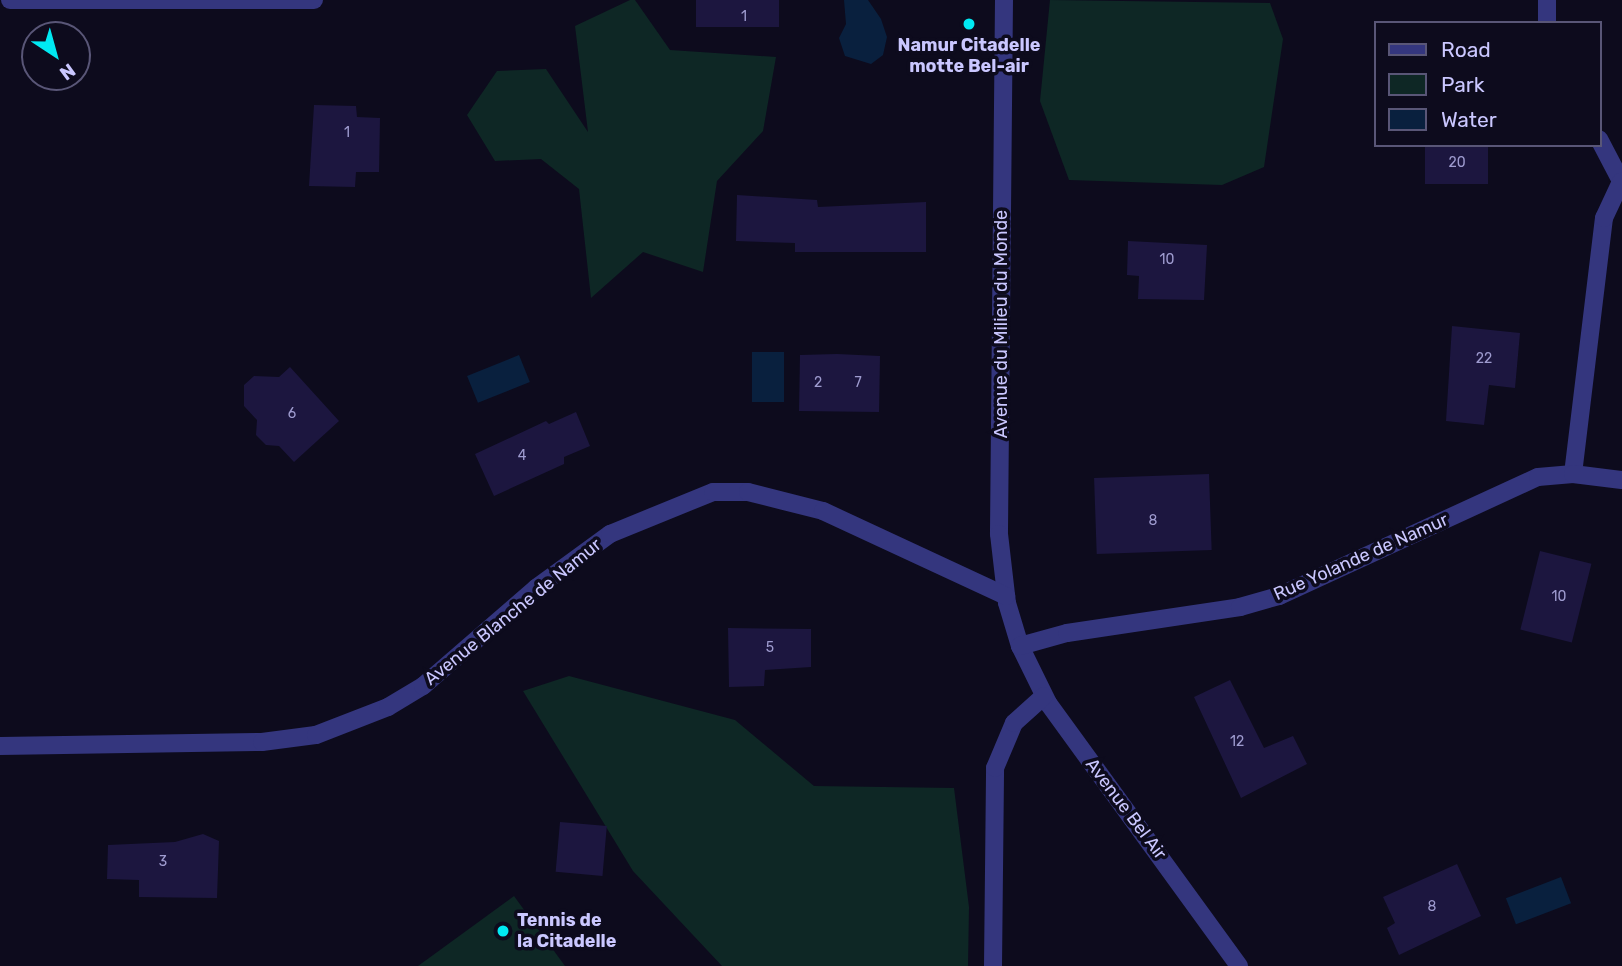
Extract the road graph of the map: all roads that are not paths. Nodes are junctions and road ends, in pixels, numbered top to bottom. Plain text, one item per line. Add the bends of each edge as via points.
1 (10, 0) edge
2 (314, 0) edge
3 (1004, 0) edge
4 (1547, 0) edge
5 (1547, 21) edge
6 (1601, 143) edge
7 (1622, 183) edge
8 (1573, 474) junction
9 (1622, 480) edge
10 (1006, 596) junction
11 (1020, 646) junction
12 (1044, 696) junction
13 (0, 746) edge
14 (993, 966) edge
15 (1239, 966) edge

1 - 2 street
3 - 10 street, Avenue du Milieu du Monde via 999,534
4 - 5 street
6 - 7 street
7 - 8 street via 1604,218
8 - 9 street, Rue Yolande de Namur
8 - 11 street, Rue Yolande de Namur via 1538,477 1279,596 1240,607 1067,633
10 - 11 street, Avenue du Milieu du Monde
10 - 13 street, Avenue Blanche de Namur via 823,511 748,492 713,492 610,534 537,588 423,685 388,707 316,734 262,742
11 - 12 street, Avenue Bel Air
12 - 14 street via 1014,723 995,768
12 - 15 street, Avenue Bel Air

